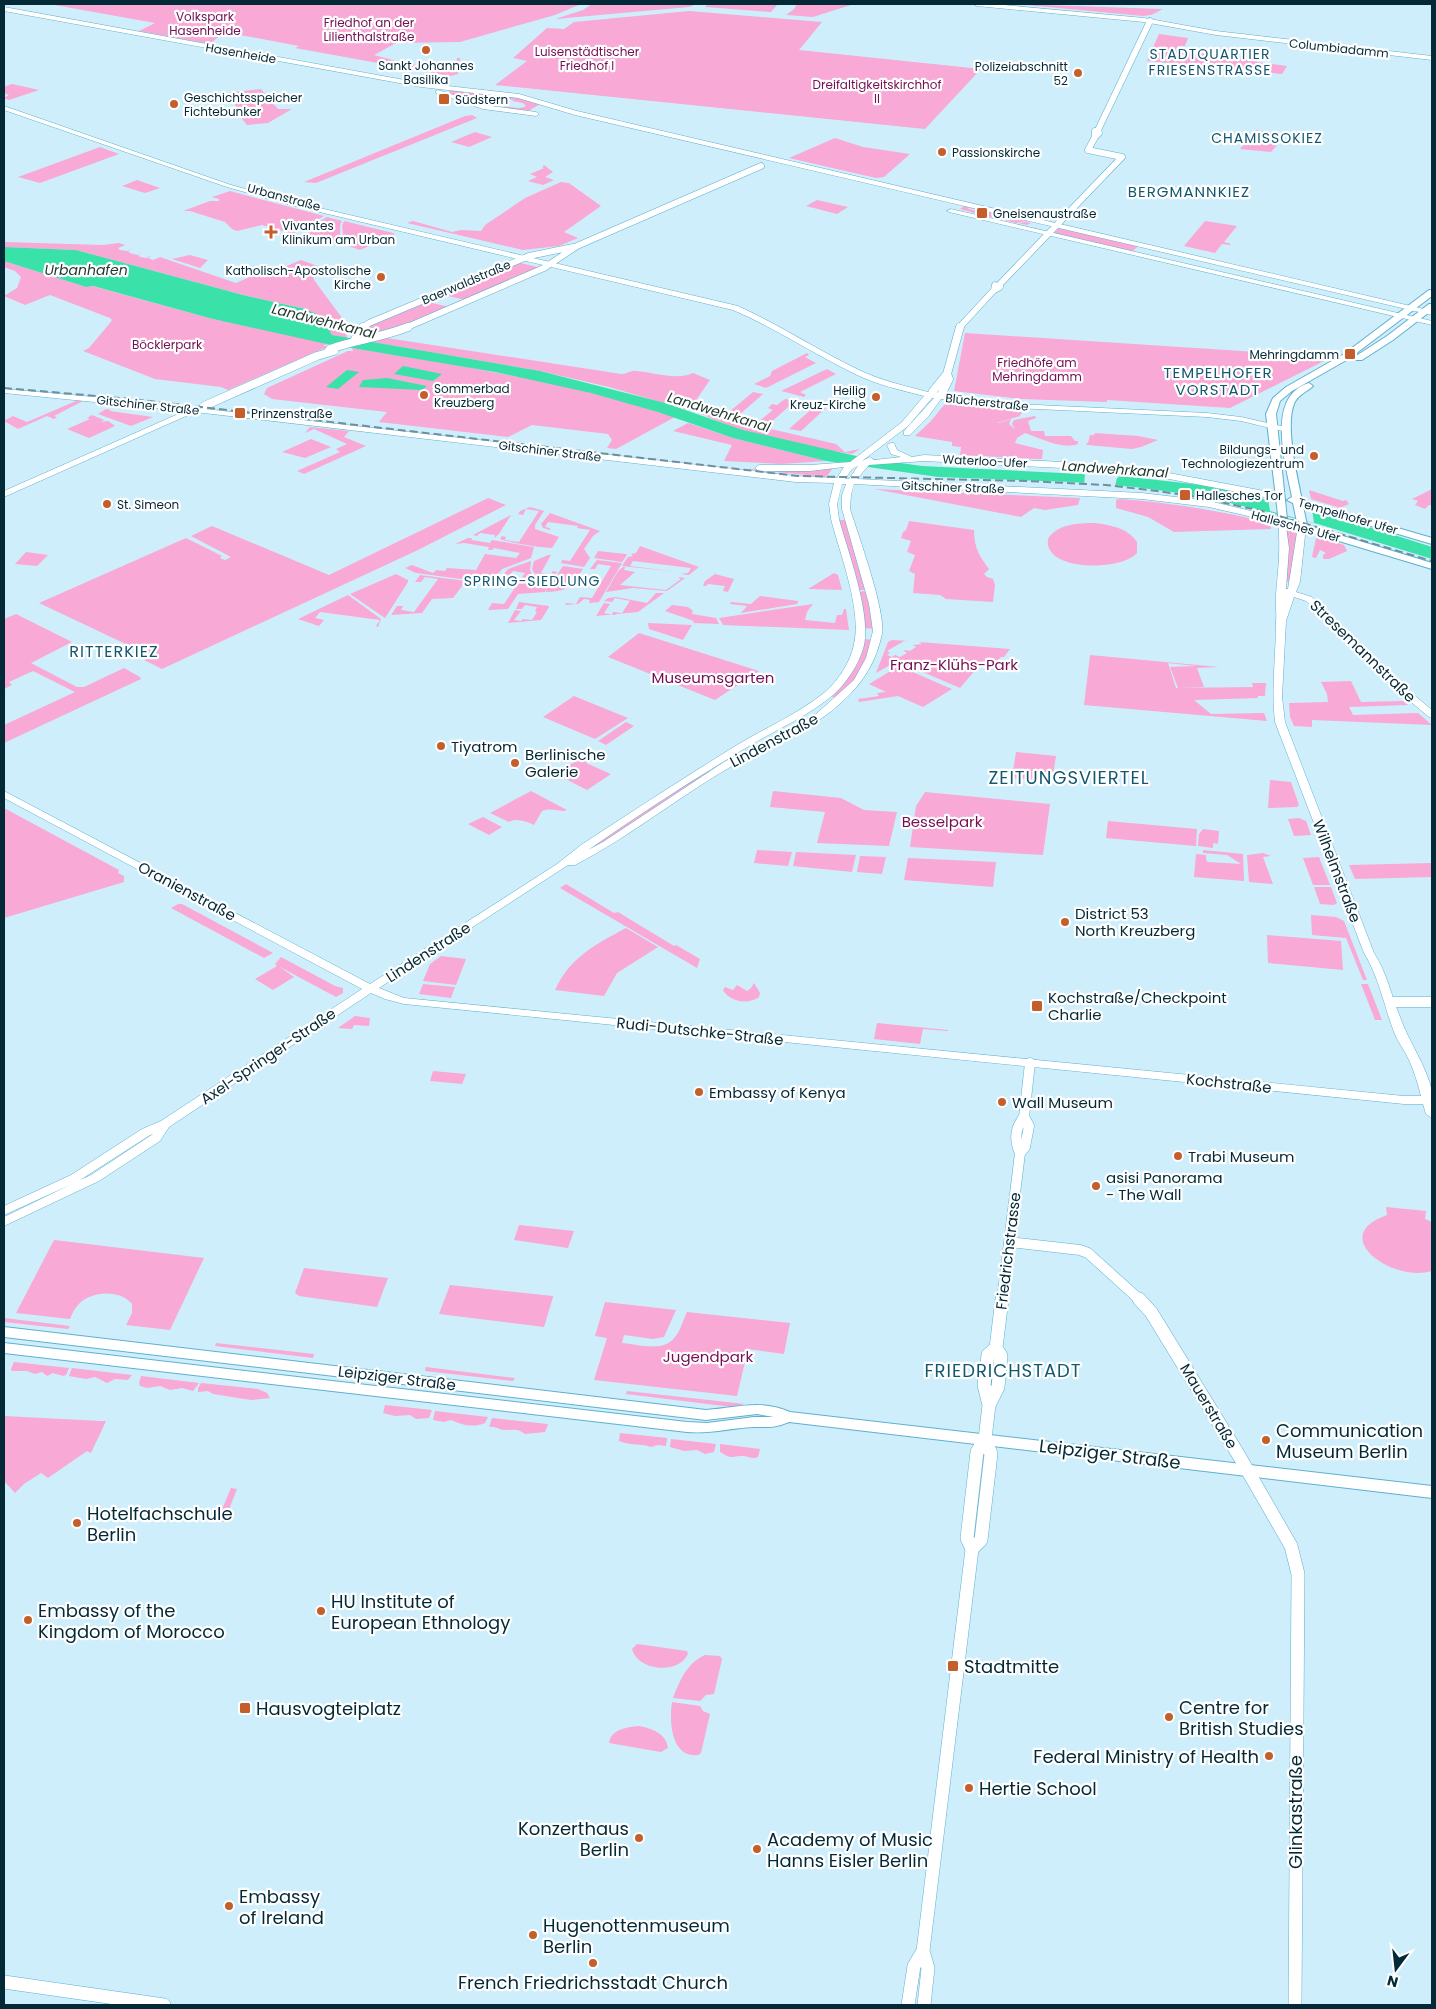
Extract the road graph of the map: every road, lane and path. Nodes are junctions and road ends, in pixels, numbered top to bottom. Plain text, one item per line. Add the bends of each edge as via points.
1 (978, 4) edge
2 (4, 11) edge
3 (1150, 20) junction
4 (1432, 56) edge
5 (430, 88) junction
6 (450, 88) junction
7 (440, 92) junction
8 (4, 106) edge
9 (536, 114) dead end
10 (760, 166) dead end
11 (950, 211) dead end
12 (1056, 225) junction
13 (1048, 234) junction
14 (577, 246) junction
15 (525, 257) junction
16 (552, 263) junction
17 (1432, 292) edge
18 (717, 300) joint
19 (1422, 300) junction
20 (705, 301) joint
21 (1412, 308) junction
22 (1430, 308) edge
23 (1408, 318) junction
24 (1432, 323) edge
25 (1389, 325) junction
26 (1403, 328) junction
27 (359, 337) junction
28 (4, 386) edge
29 (4, 391) edge
30 (936, 394) junction
31 (204, 406) junction
32 (195, 410) junction
33 (1272, 424) junction
34 (1287, 427) junction
35 (891, 445) junction
36 (912, 458) junction
37 (859, 462) junction
38 (1116, 470) joint
39 (838, 482) junction
40 (851, 483) junction
41 (1098, 493) joint
42 (4, 494) edge
43 (1280, 499) junction
44 (1299, 503) junction
45 (848, 513) junction
46 (834, 514) junction
47 (1282, 518) junction
48 (1302, 523) junction
49 (1432, 541) edge
50 (1432, 566) edge
51 (1281, 590) junction
52 (1292, 591) junction
53 (1281, 621) junction
54 (1432, 707) edge
55 (1432, 715) edge
56 (4, 794) edge
57 (561, 866) junction
58 (371, 988) junction
59 (1390, 1002) junction
60 (1432, 1002) edge
61 (1030, 1063) junction
62 (1429, 1100) junction
63 (1432, 1114) edge
64 (165, 1124) junction
65 (4, 1211) edge
66 (4, 1222) edge
67 (1009, 1242) junction
68 (4, 1332) edge
69 (4, 1348) edge
70 (788, 1417) junction
71 (985, 1440) junction
72 (1247, 1470) junction
73 (1432, 1492) edge
74 (1297, 1588) joint
75 (923, 1951) junction
76 (4, 1982) edge
77 (164, 2005) edge
78 (908, 2005) edge
79 (924, 2005) edge
80 (1295, 2005) edge

1 - 3 main road, Columbiadamm
2 - 5 main road, Hasenheide
3 - 4 main road, Columbiadamm via 1216,34
3 - 12 street via 1099,133 1088,149 1122,158
5 - 6 main road, Hasenheide
5 - 7 main road, Hasenheide
6 - 7 main road
6 - 12 main road via 504,94
7 - 9 main road via 483,107
8 - 15 main road, Urbanstraße via 251,193
10 - 14 street, Baerwaldstraße
11 - 13 main road
12 - 13 street
12 - 21 main road
13 - 23 main road
13 - 30 street via 958,328 947,374 949,379
14 - 15 street, Baerwaldstraße
14 - 16 street, Baerwaldstraße
15 - 16 main road, Urbanstraße
15 - 27 street, Baerwaldstraße via 369,323
16 - 18 main road, Urbanstraße
16 - 20 main road, Urbanstraße
16 - 27 street, Baerwaldstraße via 394,333
17 - 19 main road
18 - 30 main road, Blücherstraße via 761,313 873,373
19 - 21 main road
19 - 22 main road
20 - 30 main road, Blücherstraße via 754,316 866,376
21 - 22 main road
21 - 23 main road
22 - 23 main road
23 - 24 main road
23 - 25 main road
23 - 26 main road
25 - 26 main road
25 - 33 main road via 1347,356 1283,394 1273,406
26 - 34 main road via 1299,392 1290,404
27 - 31 street via 334,351
28 - 31 main road, Gitschiner Straße
29 - 32 main road, Gitschiner Straße
30 - 33 main road, Blücherstraße via 995,405 1198,414
30 - 35 main road via 917,423
30 - 37 main road
31 - 32 main road
31 - 37 main road, Gitschiner Straße via 736,466 786,469
32 - 39 main road, Gitschiner Straße
32 - 42 main road
33 - 34 main road, Blücherstraße
33 - 43 main road
34 - 44 main road
35 - 36 main road via 894,452
35 - 37 main road
36 - 37 main road, Waterloo-Ufer
36 - 38 main road, Waterloo-Ufer
37 - 39 main road
37 - 40 main road
38 - 43 main road, Tempelhofer Ufer via 1192,479
39 - 40 main road, Gitschiner Straße
39 - 46 main road, Lindenstraße via 833,498
40 - 41 main road, Gitschiner Straße
40 - 45 main road, Lindenstraße via 846,498
41 - 47 main road, Hallesches Ufer via 1191,502
43 - 44 main road, Tempelhofer Ufer
43 - 47 main road
44 - 48 main road
44 - 49 main road, Tempelhofer Ufer
45 - 46 main road
45 - 57 main road, Lindenstraße via 878,630 871,658 858,681 818,717 728,764 577,862
46 - 57 main road, Lindenstraße via 861,619 856,654 842,678 808,709 705,769
47 - 48 main road, Hallesches Ufer
47 - 51 main road, Wilhelmstraße via 1285,548
48 - 50 main road, Hallesches Ufer
48 - 52 main road, Wilhelmstraße
51 - 52 main road
51 - 53 main road, Wilhelmstraße
52 - 53 main road, Wilhelmstraße
52 - 54 main road, Stresemannstraße via 1306,591 1314,596
52 - 55 main road, Stresemannstraße via 1309,599 1388,678
53 - 59 main road, Wilhelmstraße via 1277,697 1280,722
56 - 58 main road, Oranienstraße
57 - 58 main road, Lindenstraße
58 - 61 main road, Rudi-Dutschke-Straße via 399,1000 422,1004
58 - 64 main road, Axel-Springer-Straße
59 - 60 street
59 - 62 main road, Wilhelmstraße
61 - 62 main road, Kochstraße
61 - 67 street, Friedrichstrasse via 1024,1117 1028,1126 1025,1147 1020,1153
62 - 63 main road, Wilhelmstraße
64 - 65 main road, Axel-Springer-Straße via 146,1132 70,1181
64 - 66 main road, Axel-Springer-Straße via 156,1138 95,1178
67 - 71 street, Friedrichstrasse via 996,1348 1001,1356 998,1388 990,1405
67 - 72 street, Mauerstraße via 1080,1250 1094,1257 1147,1307
68 - 70 main road, Leipziger Straße via 706,1415 765,1408
69 - 70 main road, Leipziger Straße via 686,1427 772,1423
70 - 71 main road, Leipziger Straße
71 - 72 main road, Leipziger Straße
71 - 75 street, Friedrichstrasse via 991,1454 982,1538 972,1549
72 - 73 main road, Leipziger Straße
72 - 74 street, Mauerstraße via 1294,1553
74 - 80 street, Glinkastraße
75 - 78 street, Friedrichstrasse via 914,1966
75 - 79 street, Friedrichstrasse via 928,1968
76 - 77 street

